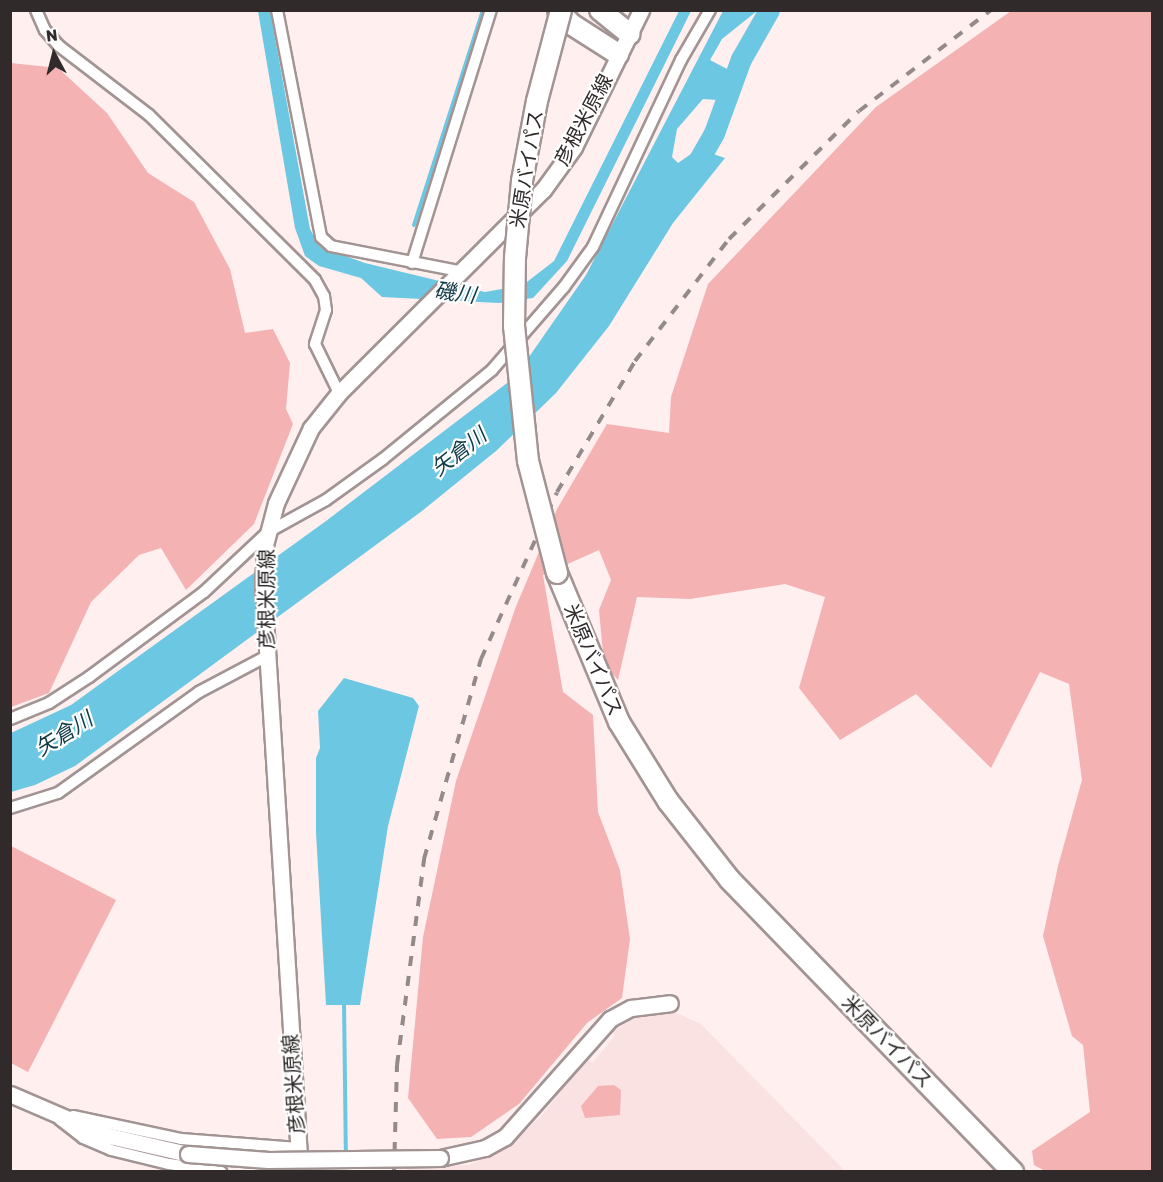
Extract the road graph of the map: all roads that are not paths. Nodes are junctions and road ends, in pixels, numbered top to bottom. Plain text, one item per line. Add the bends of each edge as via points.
1 (36, 10) edge
2 (277, 10) edge
3 (490, 10) edge
4 (560, 10) edge
5 (600, 10) edge
6 (641, 10) edge
7 (710, 10) edge
8 (630, 34) junction
9 (618, 54) junction
10 (412, 263) junction
11 (459, 276) junction
12 (339, 393) junction
13 (267, 538) junction
14 (267, 649) junction
15 (10, 719) edge
16 (10, 808) edge
17 (669, 1004) dead end
18 (10, 1094) edge
19 (49, 1111) junction
20 (298, 1148) junction
21 (221, 1172) edge
22 (300, 1172) edge
23 (1013, 1172) edge

1 - 12 street via 45,30 59,46 149,115 315,280 326,310 315,344
2 - 10 street via 321,237 331,246
3 - 10 street
4 - 9 highway via 571,24
4 - 23 highway, 米原バイパス, bridge via 522,181 514,258 514,326 528,460 557,573 619,722 668,801 730,880
5 - 8 highway
6 - 8 main road, 彦根米原線
7 - 13 street via 681,60 593,247 564,287 492,370 452,404 326,500
8 - 9 main road, 彦根米原線
9 - 11 main road, 彦根米原線 via 568,156 543,190
10 - 11 street
11 - 12 main road, 彦根米原線
12 - 13 main road, 彦根米原線 via 297,453
13 - 14 main road, 彦根米原線
13 - 15 street via 204,592 89,677 49,703
14 - 16 street via 199,692 58,793
14 - 20 main road, 彦根米原線
17 - 19 main road, bridge via 631,1008 610,1019 505,1137 485,1148 440,1158 268,1160 188,1154 105,1135
18 - 19 main road
19 - 20 street via 181,1139
19 - 21 street via 83,1138 102,1147
20 - 22 main road, 彦根米原線

